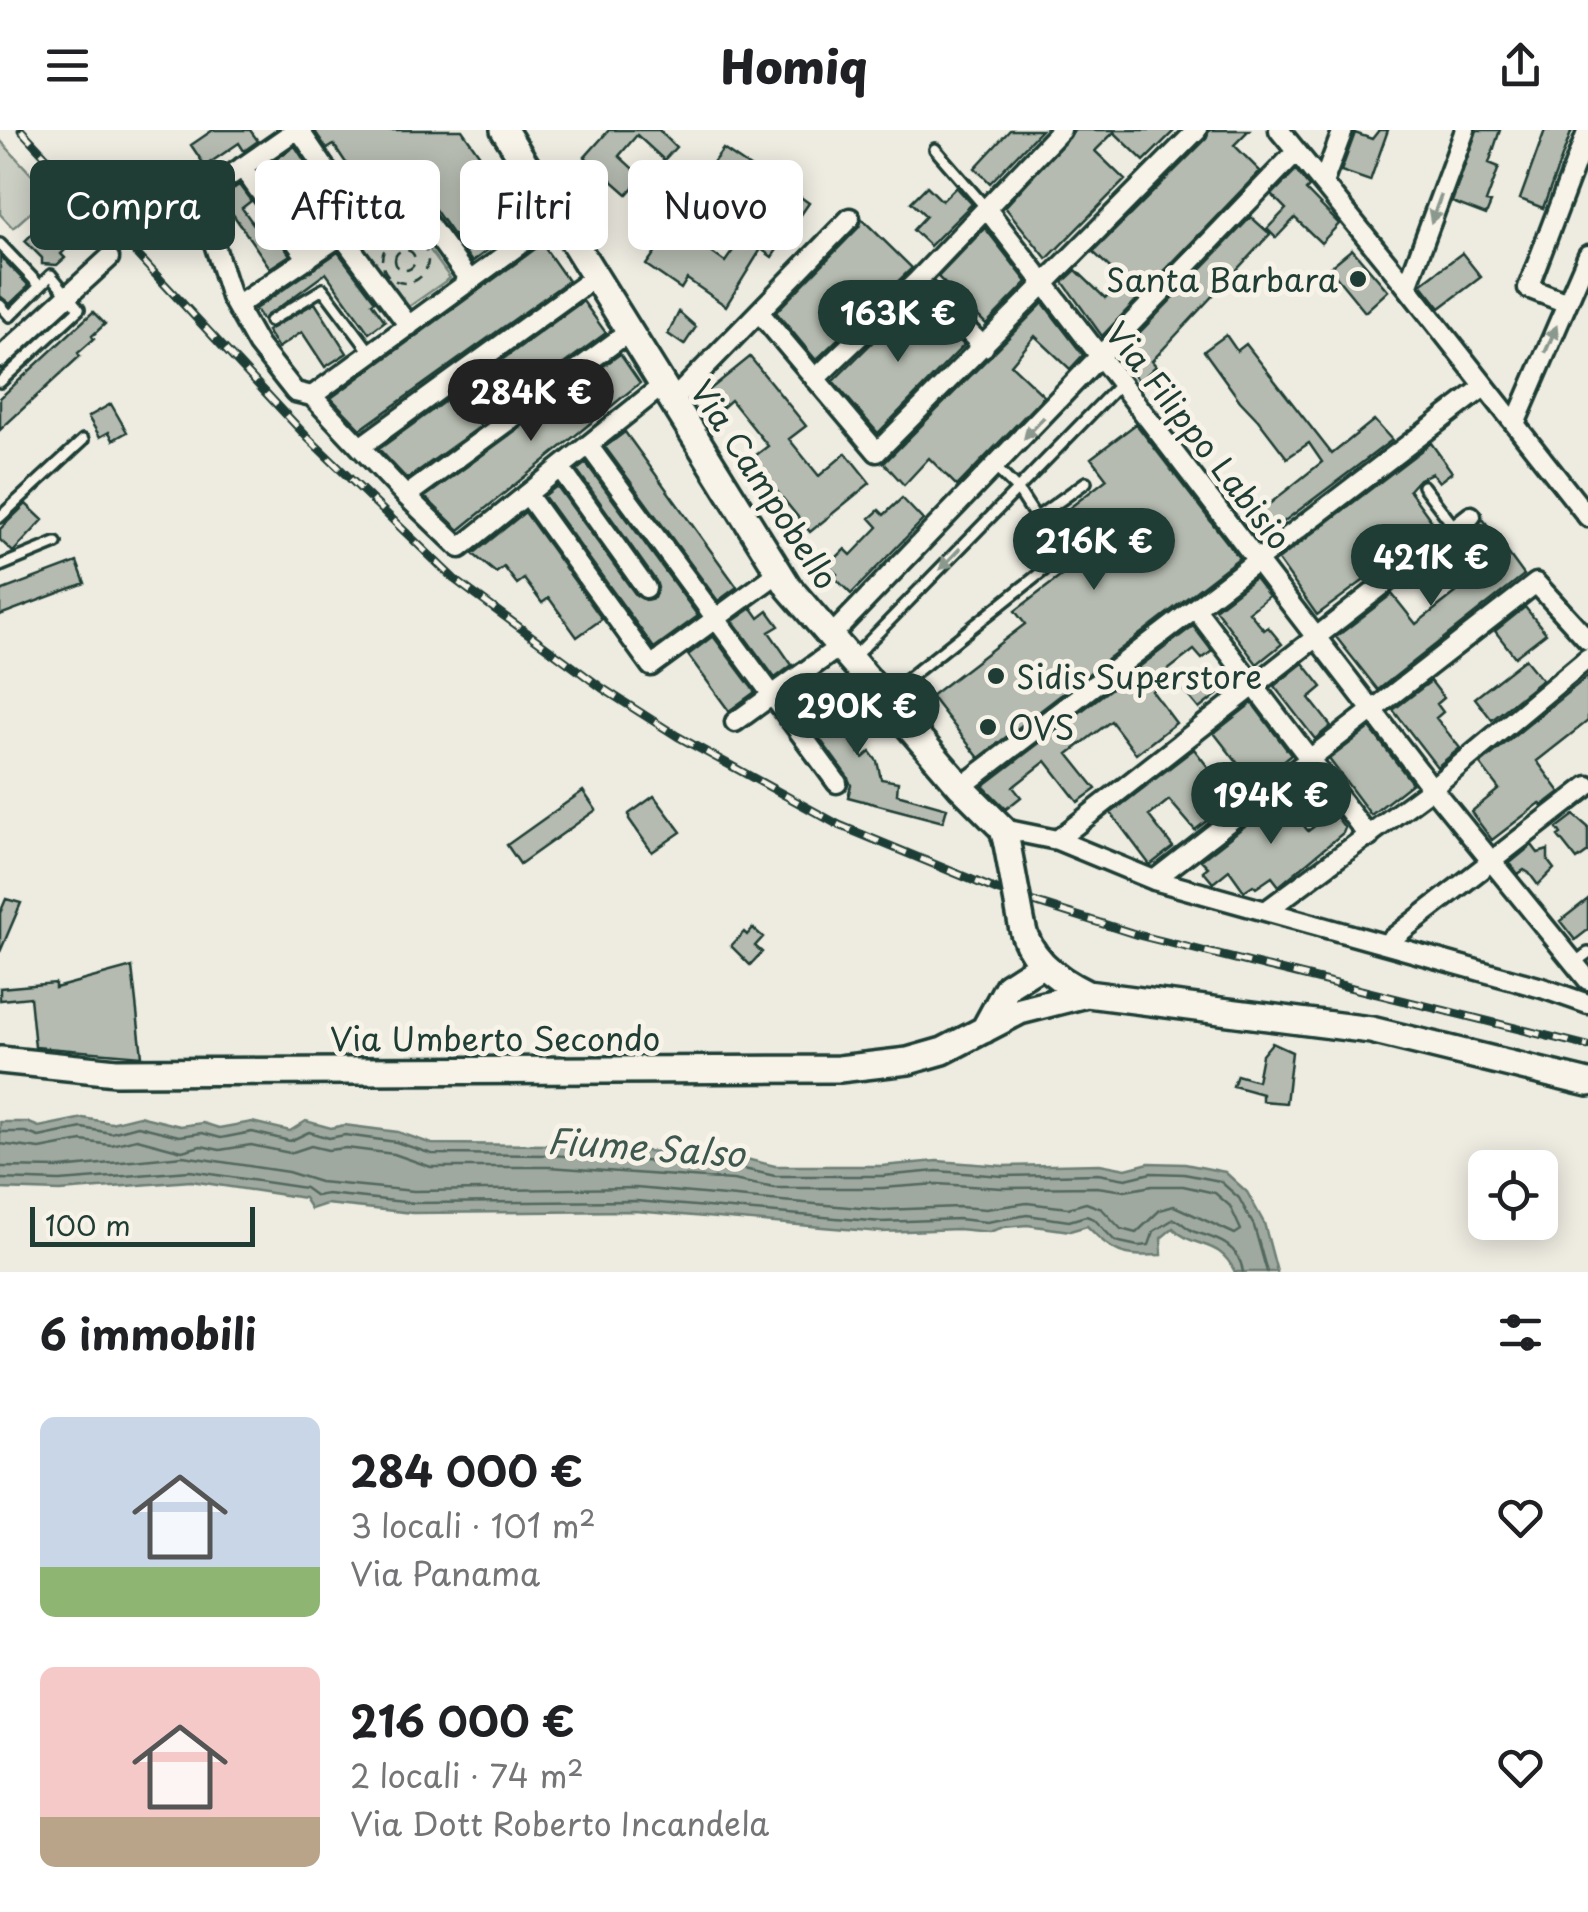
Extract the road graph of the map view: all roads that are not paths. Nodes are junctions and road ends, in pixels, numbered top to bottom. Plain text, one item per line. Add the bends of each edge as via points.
1 (297, 130) edge
2 (504, 130) edge
3 (1061, 130) edge
4 (1197, 130) edge
5 (1278, 130) edge
6 (1343, 130) edge
7 (1465, 130) edge
8 (1588, 130) edge
9 (272, 137) edge
10 (935, 148) dead end
11 (1296, 152) junction
12 (318, 160) edge
13 (524, 160) edge
14 (242, 167) junction
15 (1323, 183) junction
16 (986, 208) junction
17 (850, 218) dead end
18 (440, 240) edge
19 (0, 244) edge
20 (321, 250) edge
21 (352, 250) edge
22 (513, 250) edge
23 (580, 250) edge
24 (1588, 254) edge
25 (109, 258) dead end
26 (308, 259) junction
27 (596, 276) junction
28 (917, 280) junction
29 (470, 281) junction
30 (1043, 282) junction
31 (40, 286) junction
32 (1408, 287) junction
33 (68, 295) junction
34 (1566, 303) junction
35 (0, 306) edge
36 (237, 306) junction
37 (759, 312) junction
38 (270, 321) dead end
39 (409, 326) junction
40 (630, 332) junction
41 (4, 347) edge
42 (984, 347) junction
43 (371, 354) junction
44 (1100, 357) junction
45 (472, 367) junction
46 (815, 379) junction
47 (0, 382) edge
48 (1121, 383) junction
49 (1485, 386) junction
50 (668, 393) junction
51 (312, 396) junction
52 (508, 421) junction
53 (1514, 424) junction
54 (83, 440) dead end
55 (588, 445) junction
56 (360, 448) junction
57 (560, 468) junction
58 (996, 468) junction
59 (1086, 482) dead end
60 (1423, 486) dead end
61 (1018, 490) junction
62 (528, 494) junction
63 (406, 496) junction
64 (0, 516) edge
65 (1471, 516) dead end
66 (1588, 517) edge
67 (1036, 518) junction
68 (1455, 528) junction
69 (56, 542) dead end
70 (1258, 560) junction
71 (0, 566) edge
72 (778, 573) junction
73 (646, 588) dead end
74 (1195, 608) junction
75 (716, 618) junction
76 (1317, 637) junction
77 (1588, 640) edge
78 (840, 648) junction
79 (1588, 658) edge
80 (1254, 686) junction
81 (773, 696) junction
82 (884, 698) junction
83 (1373, 710) junction
84 (736, 722) dead end
85 (1310, 759) junction
86 (837, 783) dead end
87 (1588, 786) edge
88 (961, 787) junction
89 (1432, 788) junction
90 (1005, 837) junction
91 (1369, 837) junction
92 (1056, 840) junction
93 (1492, 862) junction
94 (1154, 880) junction
95 (1267, 910) junction
96 (1022, 931) junction
97 (1385, 944) junction
98 (1581, 958) edge
99 (1042, 964) junction
100 (1588, 980) edge
101 (1008, 986) junction
102 (1087, 994) junction
103 (1588, 1004) edge
104 (1020, 1012) junction
105 (984, 1030) junction
106 (0, 1060) edge
107 (1588, 1082) edge

1 - 9 street
1 - 12 street
2 - 13 main road, Via Campobello
3 - 16 street
4 - 30 street
5 - 11 street
6 - 15 street
7 -> 32 street
8 - 34 street via 1528,288
9 - 14 street
10 - 16 lane
11 - 15 street
11 - 44 street
14 - 26 street
14 - 36 street via 205,193 204,212
15 - 32 street
16 - 28 street
16 - 30 street, Via Filippo Labisio
17 - 37 street
18 - 29 street
19 - 31 lane
20 - 26 street
21 - 39 street
22 - 29 street
23 - 27 main road, Via Campobello
24 - 34 street
25 - 33 street
26 - 36 street
27 - 40 main road, Via Campobello
27 - 45 street
28 - 42 street
28 - 46 street
29 - 39 street
30 - 42 street
30 - 44 street, Via Filippo Labisio
31 - 33 lane via 51,275
31 - 35 lane via 10,316
32 - 49 street
33 - 41 street
33 - 47 lane via 79,309
53 -> 34 street
36 - 51 street via 295,392
37 - 46 street
37 - 50 street
38 - 43 lane via 323,289
39 - 43 street
40 - 50 main road, Via Campobello
40 - 52 street
42 - 46 street via 877,452
43 - 51 street
44 - 48 street, Via Filippo Labisio
44 -> 58 street
45 - 52 street
45 - 56 street
48 - 61 lane
48 - 70 street, Via Filippo Labisio
49 - 53 street
49 - 70 street
50 - 55 street
50 - 72 main road, Via Campobello
51 - 56 street
52 - 63 street
53 - 66 street
54 - 64 lane
55 - 57 street
55 - 75 street
56 - 63 street
57 - 62 street
57 - 73 street
58 - 61 lane
58 - 78 street
59 - 67 lane
60 - 68 lane
61 - 67 lane
61 -> 78 lane
62 - 63 street via 460,548
62 - 75 street via 651,666
65 - 68 street
67 - 82 lane via 1064,554
68 - 76 street
69 - 71 lane
70 - 74 street
70 - 76 street, Via Filippo Labisio
72 - 75 street
72 - 78 main road, Via Campobello
74 - 80 street
74 - 88 street
75 - 81 street
76 - 80 street
76 - 83 street, Via Filippo Labisio
77 - 83 street via 1536,582
78 - 81 street
78 - 82 main road, Via Campobello
79 - 89 street
80 - 85 street
80 - 92 street
81 - 84 street
81 - 86 street
82 - 88 main road, Via Campobello
83 - 85 street
83 - 89 street, Via Filippo Labisio
85 - 91 street
85 - 94 street
87 - 93 street
88 - 90 main road, Via Campobello
89 - 91 street
89 - 93 street, Via Filippo Labisio
90 - 92 street
90 - 96 main road, bridge
91 - 95 street
92 - 94 street
93 - 97 street
93 - 98 street, Via Filippo Labisio
94 - 95 street
95 - 97 street
96 - 99 main road
96 - 101 main road
97 - 103 street
98 - 100 street, Via Filippo Labisio
99 - 101 main road
99 - 102 main road
99 - 104 main road via 1035,993
101 - 105 main road
102 - 104 main road, Via Umberto Secondo
102 - 107 main road via 1371,1030
104 - 105 main road, Via Umberto Secondo
105 - 106 main road, Via Umberto Secondo via 908,1060 839,1068 116,1072

